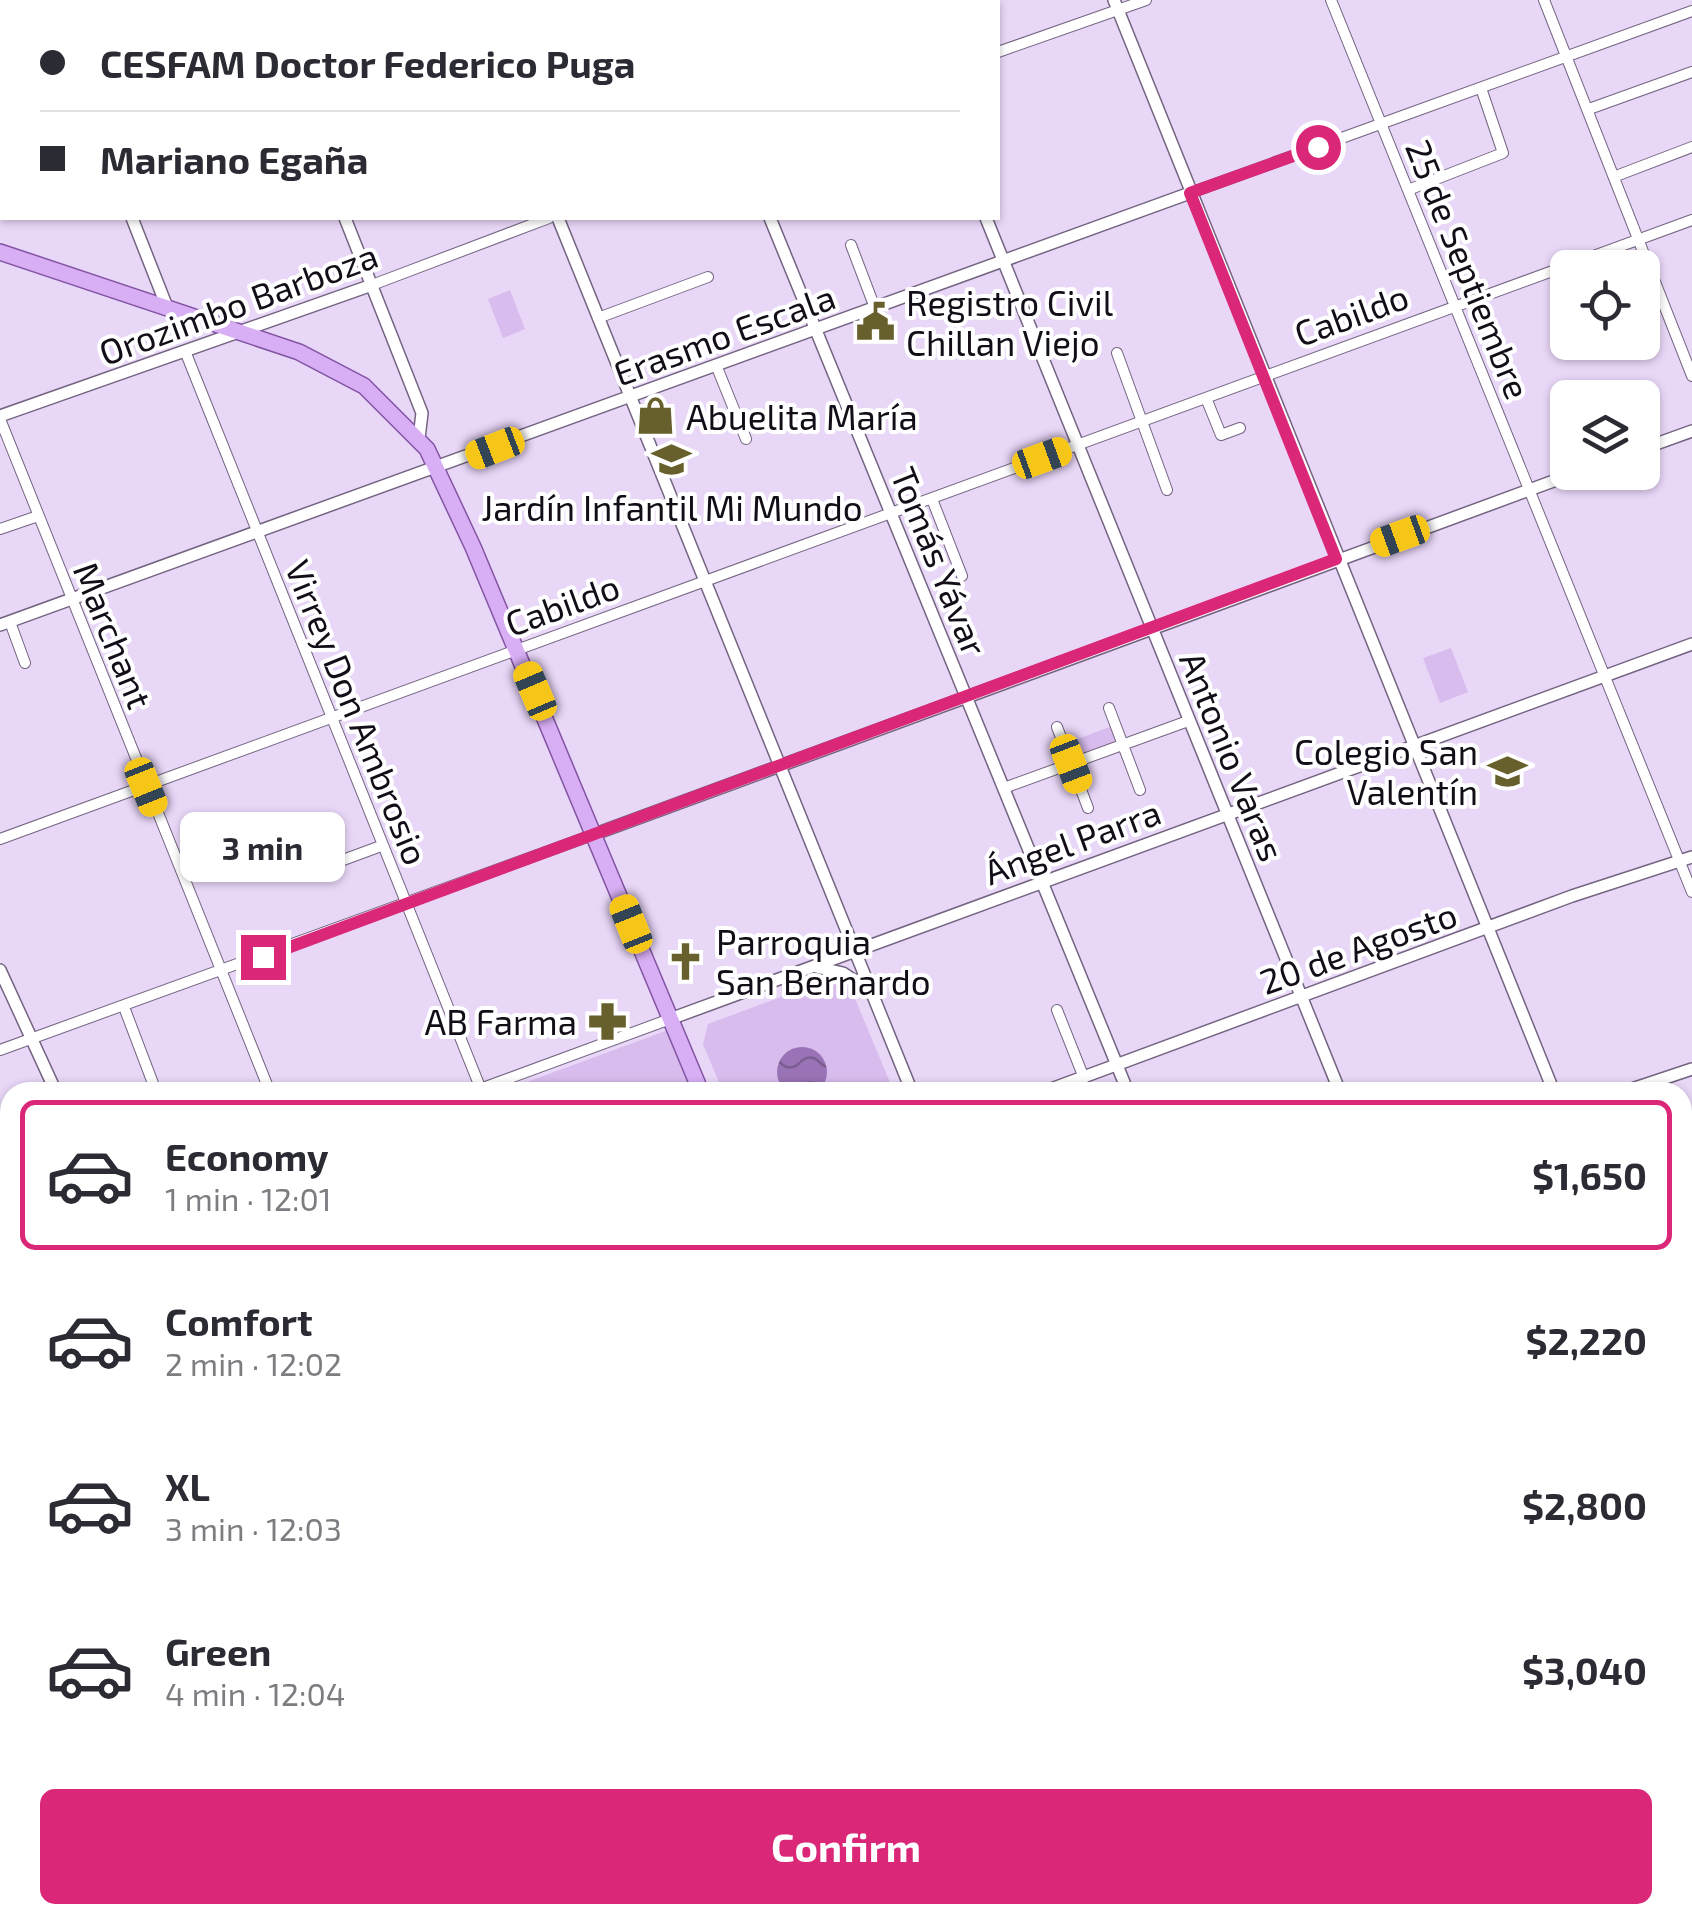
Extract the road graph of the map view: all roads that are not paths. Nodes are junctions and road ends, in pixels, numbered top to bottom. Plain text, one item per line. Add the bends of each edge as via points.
1 (1146, 0) edge
2 (1331, 0) edge
3 (1544, 0) edge
4 (1116, 5) edge
5 (1692, 11) edge
6 (1000, 51) edge
7 (1568, 56) junction
8 (1692, 72) edge
9 (1480, 88) junction
10 (1589, 109) junction
11 (1381, 124) junction
12 (1692, 147) edge
13 (1616, 176) junction
14 (1408, 190) junction
15 (1190, 193) junction
16 (133, 220) edge
17 (346, 220) edge
18 (544, 220) edge
19 (559, 220) edge
20 (771, 220) edge
21 (987, 220) edge
22 (1692, 220) edge
23 (1639, 239) junction
24 (851, 245) dead end
25 (0, 252) edge
26 (1004, 261) junction
27 (708, 277) dead end
28 (372, 284) junction
29 (1454, 305) junction
30 (167, 307) junction
31 (874, 308) junction
32 (598, 318) junction
33 (815, 330) junction
34 (238, 333) junction
35 (185, 351) junction
36 (1117, 353) dead end
37 (716, 366) junction
38 (1262, 376) junction
39 (1692, 376) edge
40 (630, 397) junction
41 (1206, 398) junction
42 (0, 418) edge
43 (1142, 421) junction
44 (1240, 428) dead end
45 (1692, 431) edge
46 (419, 438) junction
47 (746, 439) dead end
48 (1660, 443) edge
49 (1078, 445) junction
50 (5, 447) edge
51 (438, 469) junction
52 (1550, 482) edge
53 (1168, 490) dead end
54 (1530, 490) junction
55 (932, 500) junction
56 (892, 515) junction
57 (38, 516) junction
58 (0, 529) edge
59 (257, 532) junction
60 (1336, 559) junction
61 (962, 576) dead end
62 (704, 583) junction
63 (71, 602) junction
64 (5, 624) edge
65 (1151, 628) junction
66 (1692, 644) edge
67 (517, 650) junction
68 (25, 662) dead end
69 (1604, 676) junction
70 (966, 696) junction
71 (1109, 708) dead end
72 (331, 719) junction
73 (1188, 721) junction
74 (1057, 727) dead end
75 (1123, 745) junction
76 (1413, 746) junction
77 (1071, 764) junction
78 (778, 766) junction
79 (146, 787) junction
80 (1004, 788) junction
81 (1140, 790) dead end
82 (1088, 808) dead end
83 (1225, 814) junction
84 (595, 834) junction
85 (0, 839) edge
86 (382, 846) junction
87 (1686, 859) edge
88 (324, 867) dead end
89 (1042, 881) junction
90 (1692, 892) edge
91 (404, 904) junction
92 (1487, 928) junction
93 (852, 950) junction
94 (811, 966) junction
95 (0, 970) edge
96 (222, 972) junction
97 (870, 992) junction
98 (1302, 998) junction
99 (124, 1006) junction
100 (1057, 1010) dead end
101 (670, 1018) junction
102 (33, 1038) junction
103 (0, 1050) edge
104 (1117, 1066) junction
105 (1692, 1069) edge
106 (1084, 1078) junction
107 (52, 1082) edge
108 (152, 1082) edge
109 (266, 1082) edge
110 (474, 1082) edge
111 (504, 1082) edge
112 (696, 1082) edge
113 (908, 1082) edge
114 (1072, 1082) edge
115 (1124, 1082) edge
116 (1336, 1082) edge
117 (1550, 1082) edge
118 (1653, 1082) edge

1 - 4 street
2 - 11 street, 25 de Septiembre
3 - 7 street
4 - 6 street
4 - 15 street
5 - 7 street, Erasmo Escala
7 - 9 street, Erasmo Escala
7 - 10 street
8 - 10 street
9 - 11 street, Erasmo Escala
9 - 14 street via 1503,152
10 - 13 street
11 - 14 street, 25 de Septiembre
11 - 15 street, Erasmo Escala
12 - 13 street
13 - 23 street
14 - 29 street, 25 de Septiembre
15 - 26 street, Erasmo Escala
15 - 38 street
16 - 30 street
17 - 28 street
18 - 28 street, Orozimbo Barboza
19 - 32 street
20 - 33 street, Tomás Yávar
21 - 26 street, Antonio Varas
22 - 23 street, Cabildo
23 - 29 street, Cabildo
23 - 39 street
24 - 31 street
25 - 30 main road
26 - 31 street, Erasmo Escala
26 - 49 street, Antonio Varas
27 - 32 street
28 - 34 street, Orozimbo Barboza
28 - 46 street via 422,413
29 - 38 street, Cabildo
29 - 54 street, 25 de Septiembre
30 - 34 main road
31 - 33 street, Erasmo Escala
32 - 40 street
33 - 37 street, Erasmo Escala
33 - 56 street, Tomás Yávar
34 - 35 street, Orozimbo Barboza
34 - 46 main road via 335,368
35 - 42 street, Orozimbo Barboza
35 - 59 street, Virrey Don Ambrosio
36 - 43 street
37 - 40 street, Erasmo Escala
37 - 47 street
38 - 41 street, Cabildo
38 - 60 street
40 - 51 street, Erasmo Escala
40 - 62 street
41 - 43 street, Cabildo
41 - 44 street via 1221,435
42 - 50 street, Marchant
43 - 49 street, Cabildo
43 - 53 street
45 - 48 street
46 - 51 main road
49 - 55 street, Cabildo
49 - 65 street, Antonio Varas
50 - 57 street, Marchant
51 - 59 street, Erasmo Escala
51 - 67 main road
52 - 54 street
54 - 60 street
54 - 69 street, 25 de Septiembre
55 - 56 street, Cabildo
55 - 61 street
56 - 62 street, Cabildo
56 - 70 street, Tomás Yávar
57 - 58 street
57 - 63 street, Marchant
59 - 63 street, Erasmo Escala
59 - 72 street, Virrey Don Ambrosio
60 - 65 street
60 - 76 street
62 - 67 street, Cabildo
62 - 78 street
63 - 64 street, Erasmo Escala
63 - 79 street, Marchant
64 - 68 street
65 - 70 street
65 - 73 street, Antonio Varas
66 - 69 street, Ángel Parra
67 - 72 street, Cabildo
67 - 84 main road
69 - 76 street, Ángel Parra
69 - 87 street, 25 de Septiembre
70 - 78 street
70 - 80 street, Tomás Yávar
71 - 75 street
72 - 79 street, Cabildo
72 - 86 street, Virrey Don Ambrosio
73 - 75 street
73 - 83 street, Antonio Varas
74 - 77 street
75 - 77 street
75 - 81 street
76 - 83 street, Ángel Parra
76 - 92 street
77 - 80 street
77 - 82 street
78 - 84 street
78 - 93 street
79 - 85 street, Cabildo
79 - 96 street, Marchant
80 - 89 street, Tomás Yávar
83 - 89 street, Ángel Parra
83 - 98 street, Antonio Varas
84 - 91 street
84 - 101 main road
86 - 88 street
86 - 91 street, Virrey Don Ambrosio
87 - 90 street, 25 de Septiembre
87 - 92 street, 20 de Agosto
89 - 93 street, Ángel Parra
89 - 104 street, Tomás Yávar
91 - 96 street
91 - 110 street, Virrey Don Ambrosio
92 - 98 street, 20 de Agosto
92 - 117 street
93 - 94 street, Ángel Parra
93 - 97 street
94 - 97 street via 843,973
94 - 101 street, Ángel Parra
95 - 102 street
96 - 99 street
96 - 109 street, Marchant
97 - 113 street
98 - 104 street, 20 de Agosto
98 - 116 street, Antonio Varas
99 - 102 street
99 - 108 street
100 - 106 street
101 - 111 street, Ángel Parra
101 - 112 main road
102 - 103 street
102 - 107 street
104 - 106 street, 20 de Agosto
104 - 115 street, Tomás Yávar
105 - 118 street
106 - 114 street, 20 de Agosto

